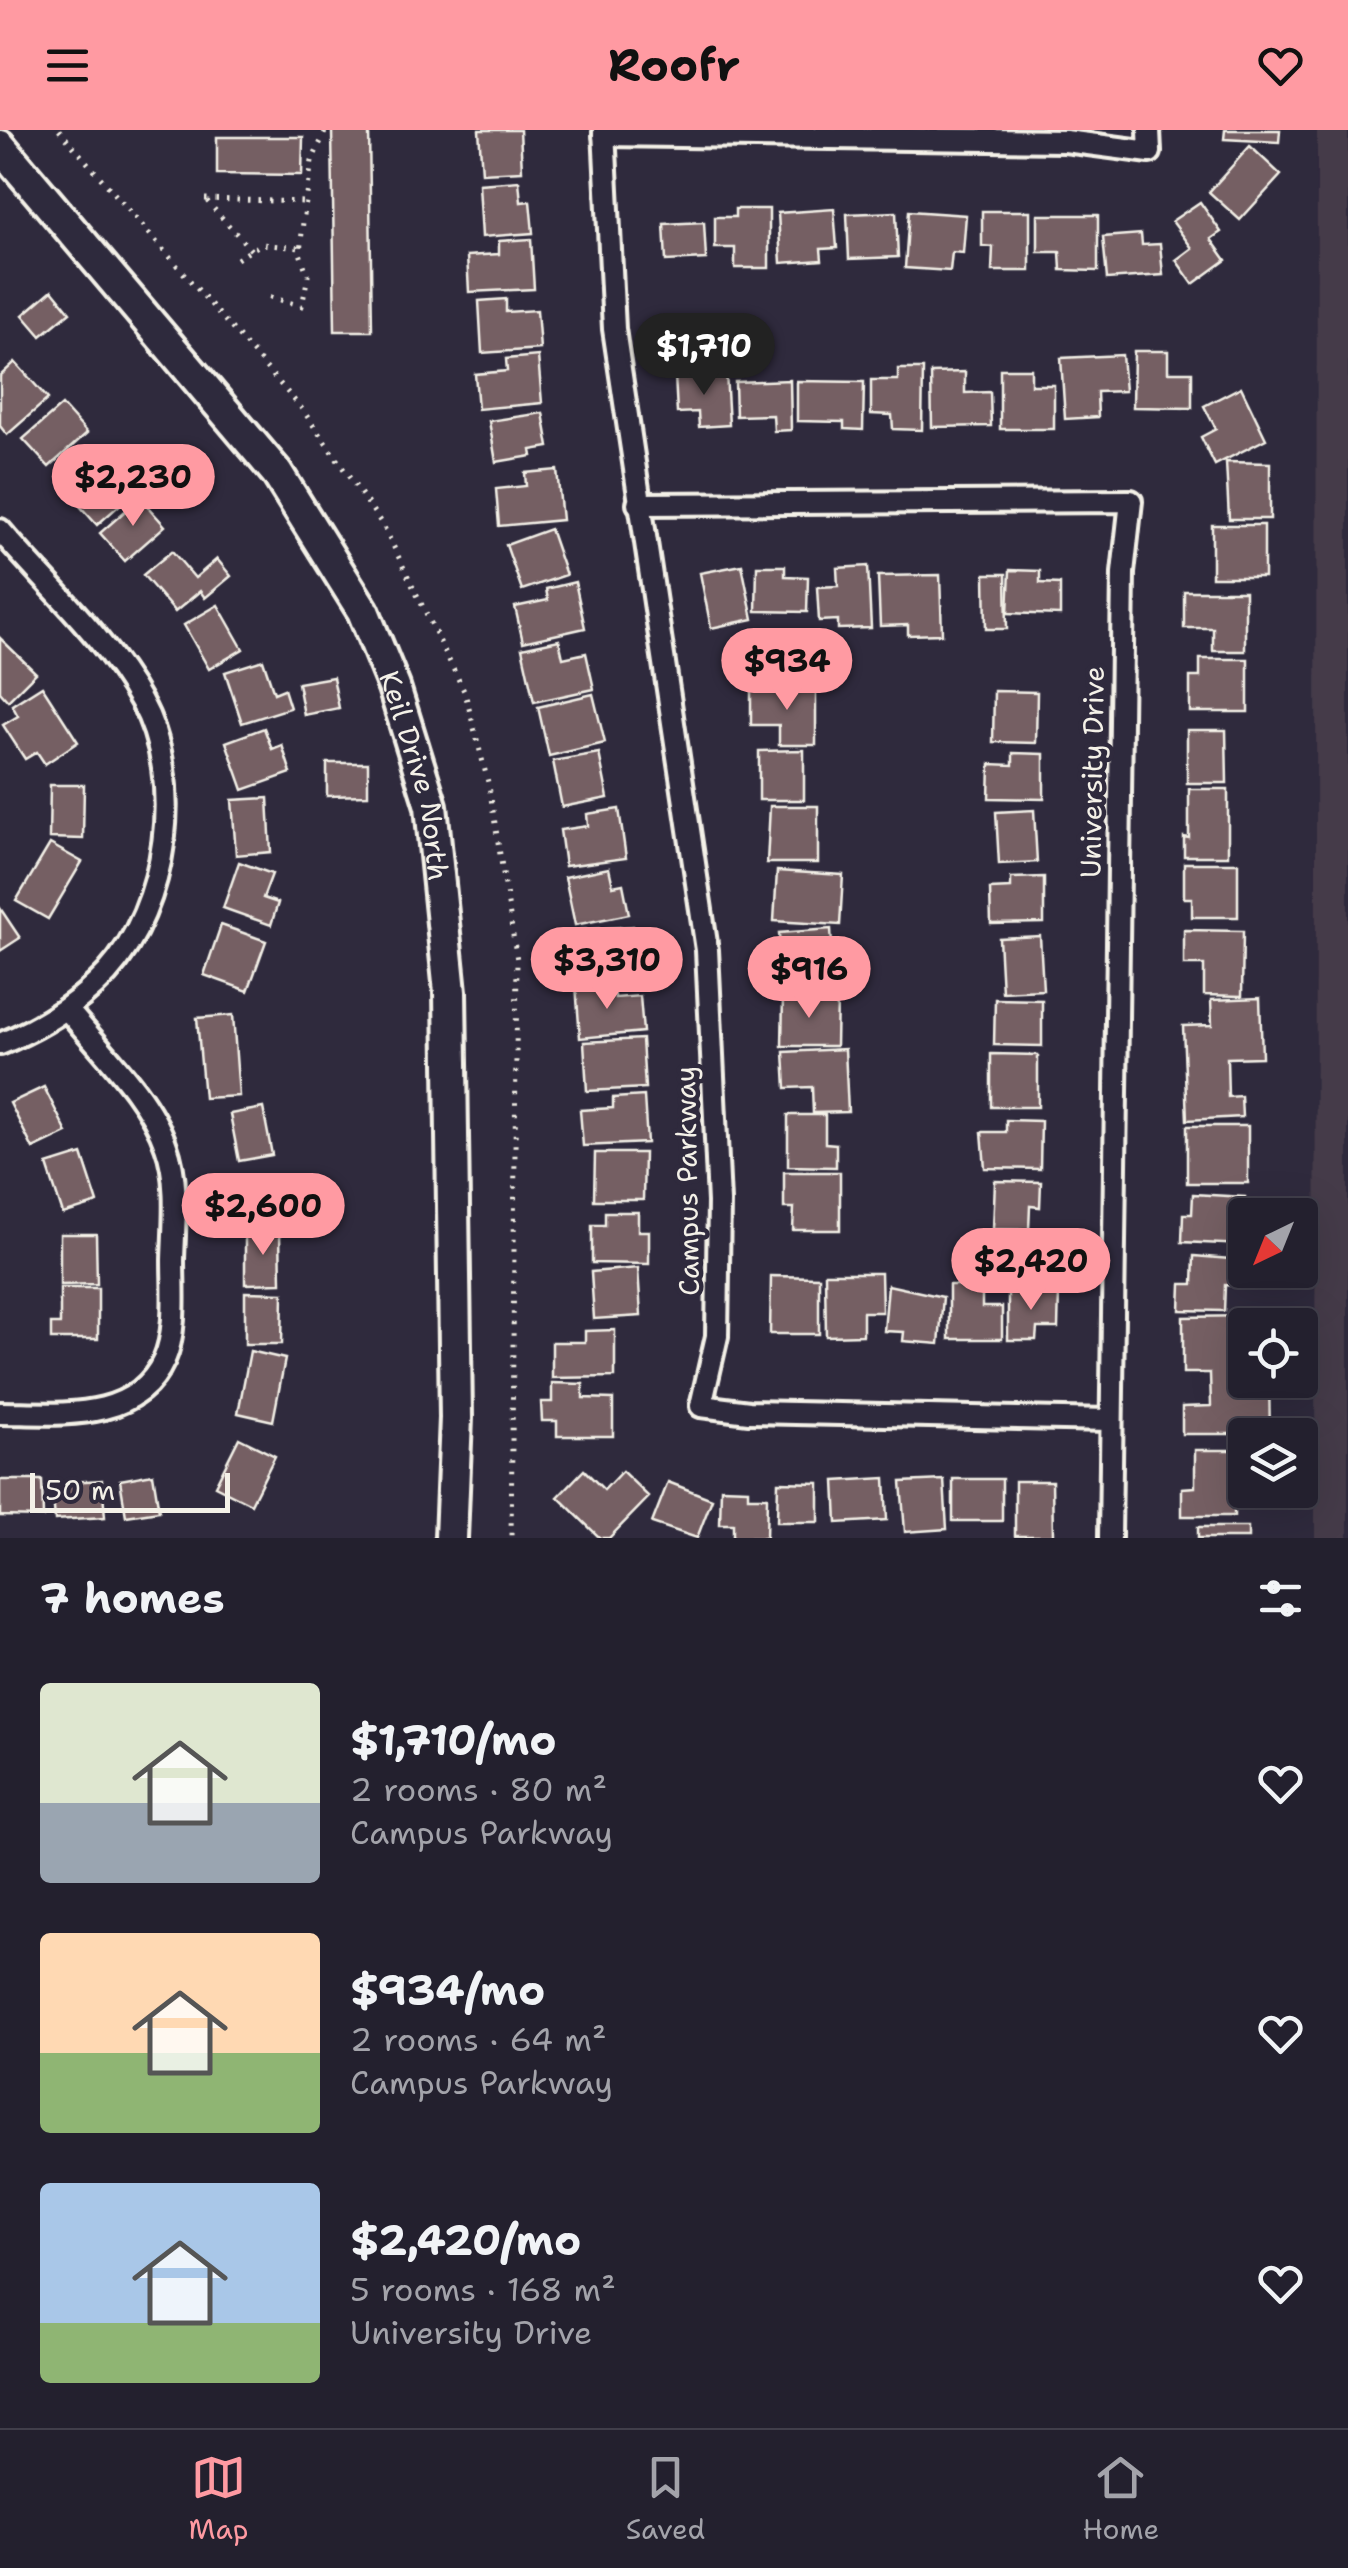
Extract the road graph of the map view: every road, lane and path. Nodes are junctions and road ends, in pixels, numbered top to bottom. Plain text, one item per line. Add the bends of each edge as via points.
1 (326, 130) edge
2 (1149, 130) edge
3 (604, 132) edge
4 (0, 146) edge
5 (306, 202) junction
6 (300, 248) junction
7 (251, 250) junction
8 (237, 259) dead end
9 (270, 298) dead end
10 (638, 504) junction
11 (0, 530) edge
12 (67, 1009) junction
13 (0, 1044) edge
14 (0, 1413) edge
15 (1110, 1420) junction
16 (451, 1538) edge
17 (1110, 1538) edge

1 - 5 path via 312,161
2 - 3 street via 1150,152 1065,141
3 - 10 street, Campus Parkway via 614,329
4 - 16 street, Keil Drive North via 277,473 363,611 394,687 431,806 450,992 456,1418
5 - 6 path
5 - 7 path via 205,198
6 - 7 path via 261,244
6 - 9 path via 308,276 302,306
7 - 8 path
10 - 15 street, Campus Parkway via 706,950 719,1202 717,1317 700,1406
10 - 15 street, University Drive via 1131,501 1123,574
11 - 12 street via 141,701 157,737 164,778 161,848 145,907 108,971
12 - 13 street
12 - 14 street via 146,1108 166,1146 174,1194 172,1318 164,1360 116,1406 80,1414
15 - 17 street, University Drive

